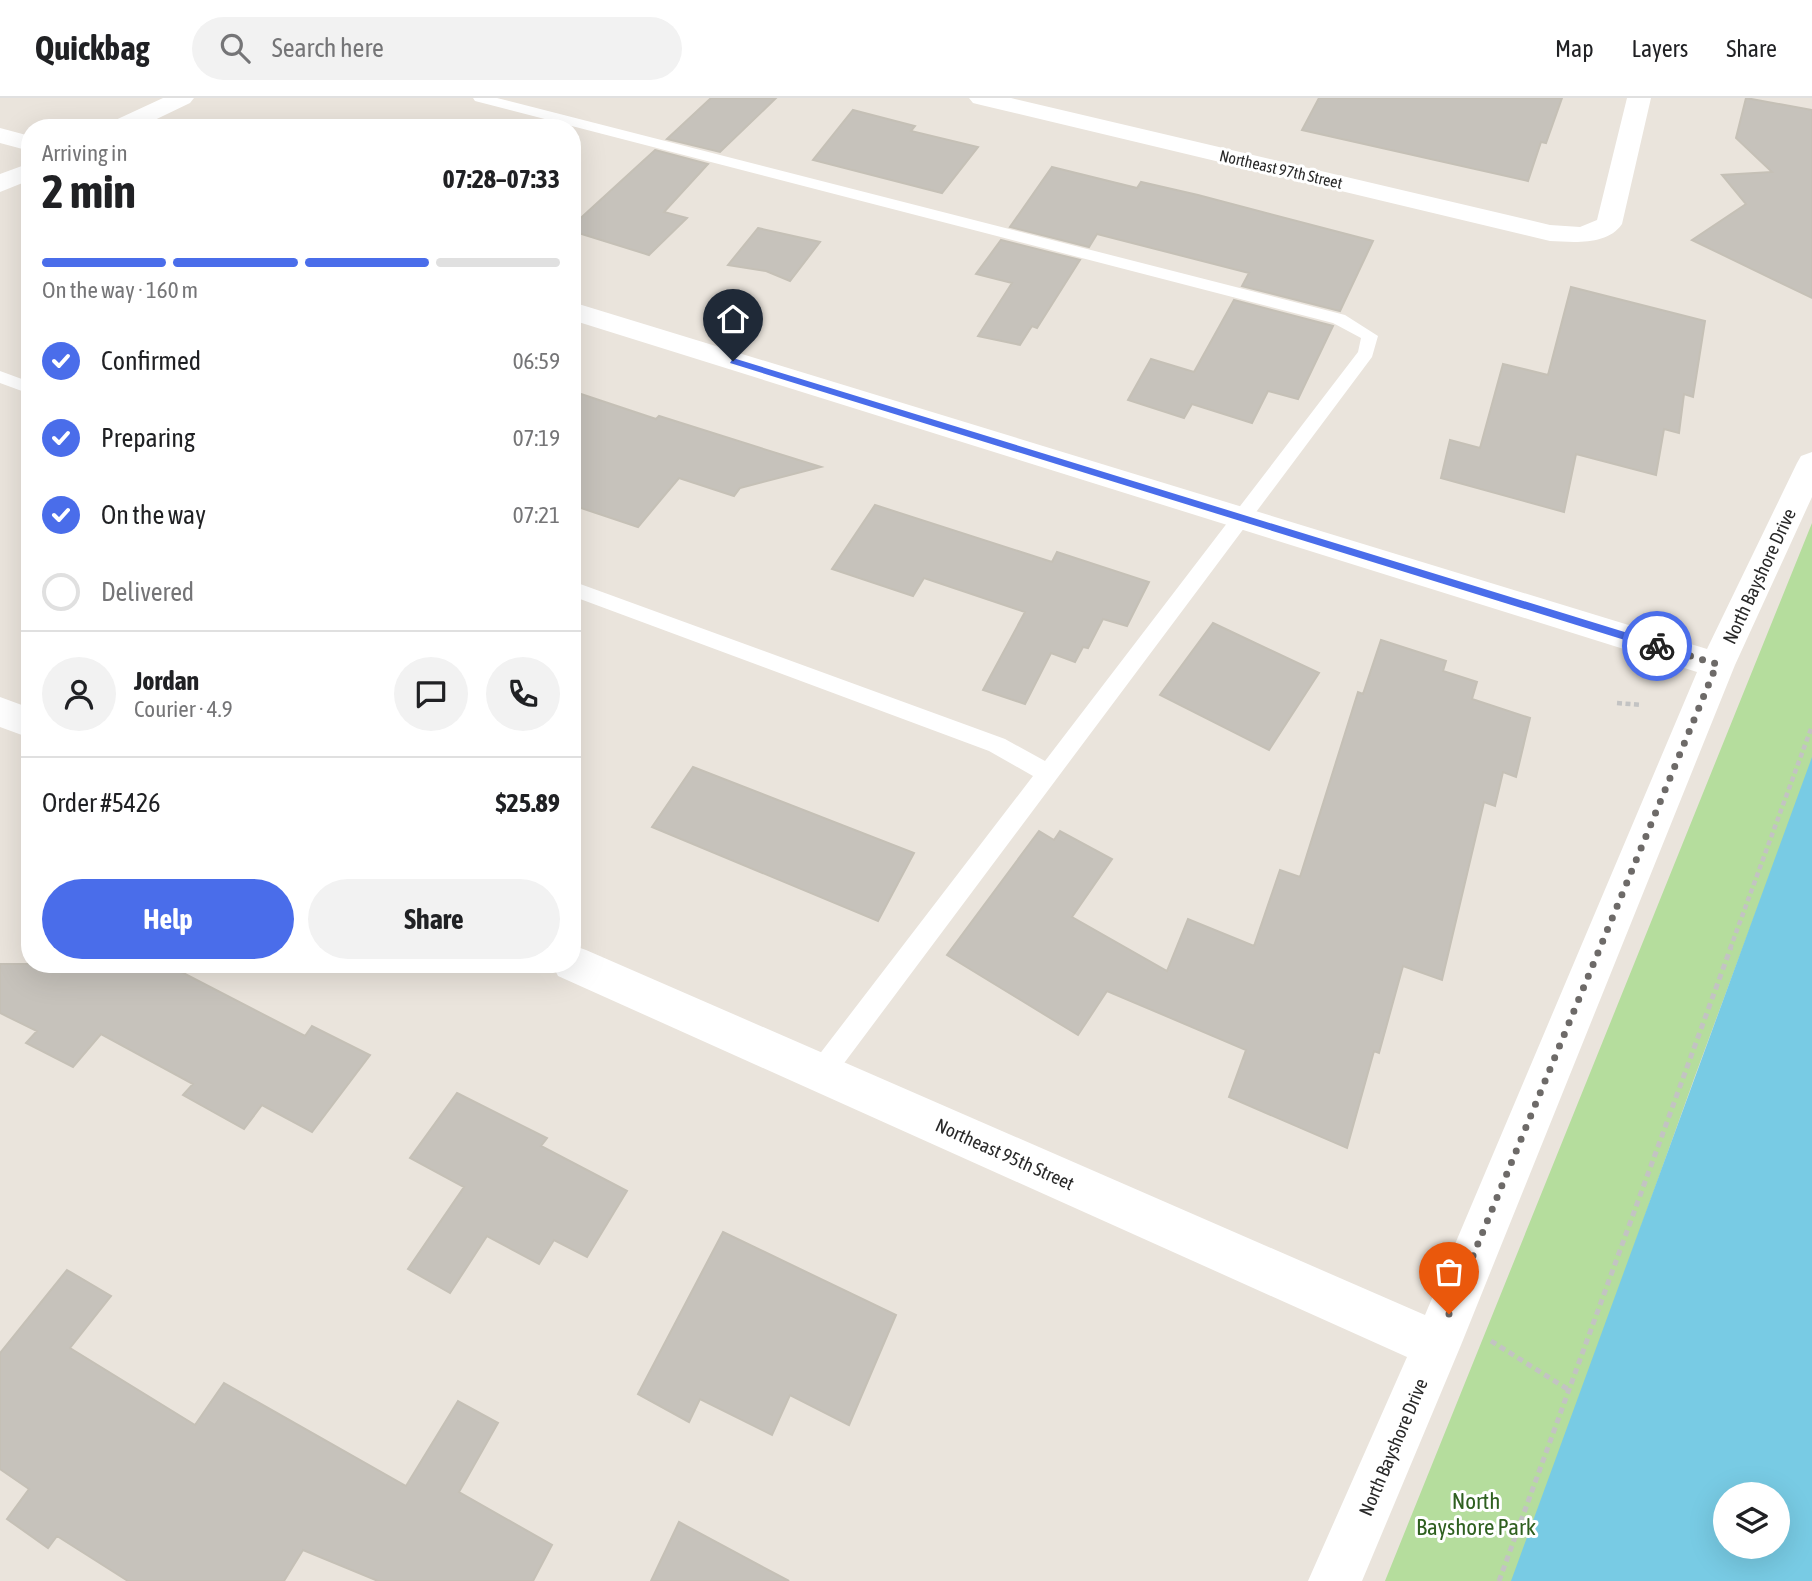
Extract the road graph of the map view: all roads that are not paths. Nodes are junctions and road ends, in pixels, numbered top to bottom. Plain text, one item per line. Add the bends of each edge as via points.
1 (182, 98) edge
2 (480, 98) edge
3 (981, 98) edge
4 (1639, 98) edge
5 (137, 119) edge
6 (562, 119) edge
7 (581, 124) edge
8 (0, 135) edge
9 (21, 141) edge
10 (21, 174) edge
11 (0, 184) edge
12 (581, 314) edge
13 (0, 377) edge
14 (21, 385) edge
15 (1812, 463) edge
16 (1241, 518) junction
17 (581, 591) edge
18 (1717, 664) junction
19 (0, 711) edge
20 (21, 720) edge
21 (1048, 773) junction
22 (581, 967) edge
23 (821, 1073) junction
24 (1443, 1330) junction
25 (1335, 1581) edge

1 - 5 street
2 - 6 lane
3 - 4 street, Northeast 97th Street via 1550,233 1583,235 1609,224
7 - 16 lane via 1339,319 1370,336 1366,353
8 - 9 street
10 - 11 street
12 - 16 street
13 - 14 lane
15 - 18 street, North Bayshore Drive
16 - 18 street
16 - 21 lane
17 - 21 lane via 997,745
18 - 24 street, North Bayshore Drive
19 - 20 street
21 - 23 lane
22 - 23 street, Northeast 95th Street
23 - 24 street, Northeast 95th Street
24 - 25 street, North Bayshore Drive

